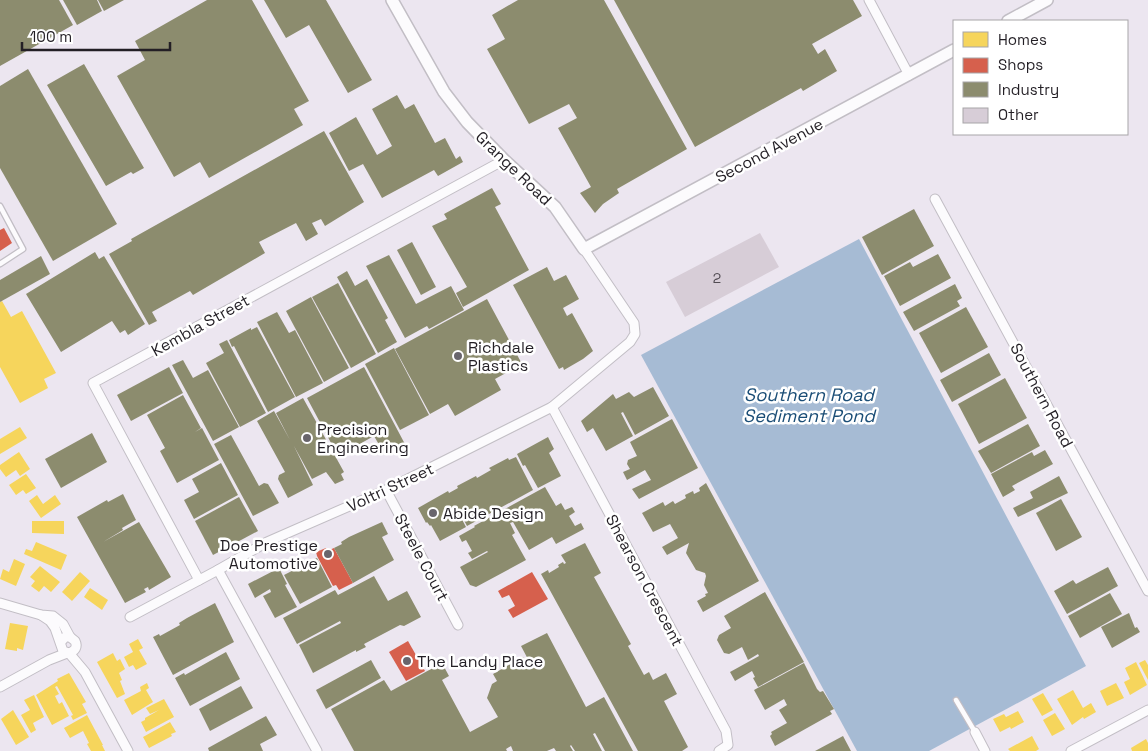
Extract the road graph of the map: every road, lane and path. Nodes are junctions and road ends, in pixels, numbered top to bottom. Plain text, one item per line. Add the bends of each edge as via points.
1 (392, 0) edge
2 (869, 0) edge
3 (1047, 0) edge
4 (1010, 20) edge
5 (953, 51) edge
6 (909, 75) junction
7 (504, 160) junction
8 (935, 199) dead end
9 (0, 206) edge
10 (584, 249) junction
11 (0, 264) edge
12 (635, 334) joint
13 (552, 407) junction
14 (386, 490) junction
15 (218, 570) junction
16 (199, 580) junction
17 (1148, 591) edge
18 (0, 603) edge
19 (41, 615) junction
20 (130, 616) dead end
21 (458, 625) dead end
22 (67, 648) junction
23 (0, 686) edge
24 (956, 700) dead end
25 (1148, 710) edge
26 (975, 732) joint
27 (128, 751) edge
28 (317, 751) edge
29 (719, 751) edge
30 (985, 751) edge
31 (1071, 751) edge

1 - 7 main road, Grange Road via 444,92 467,122
2 - 6 street
3 - 4 main road
5 - 6 main road, Second Avenue
6 - 10 main road, Second Avenue
7 - 10 main road, Grange Road via 555,207
7 - 16 street, Kembla Street via 93,383
8 - 17 street, Southern Road
9 - 11 lane via 23,249
10 - 12 street, Grange Road via 634,323
12 - 13 street, Voltri Street via 630,342
13 - 14 street, Voltri Street
13 - 29 street, Shearson Crescent via 726,731 728,745
14 - 15 street, Voltri Street via 267,542
14 - 21 street, Steele Court
15 - 16 street, Voltri Street
15 - 28 street
16 - 20 street, Voltri Street
18 - 19 street
19 - 22 street via 50,621
19 - 22 street via 53,616 63,624 70,637 64,638
22 - 23 street
22 - 27 street via 85,672
24 - 26 lane
25 - 31 street
26 - 30 street

